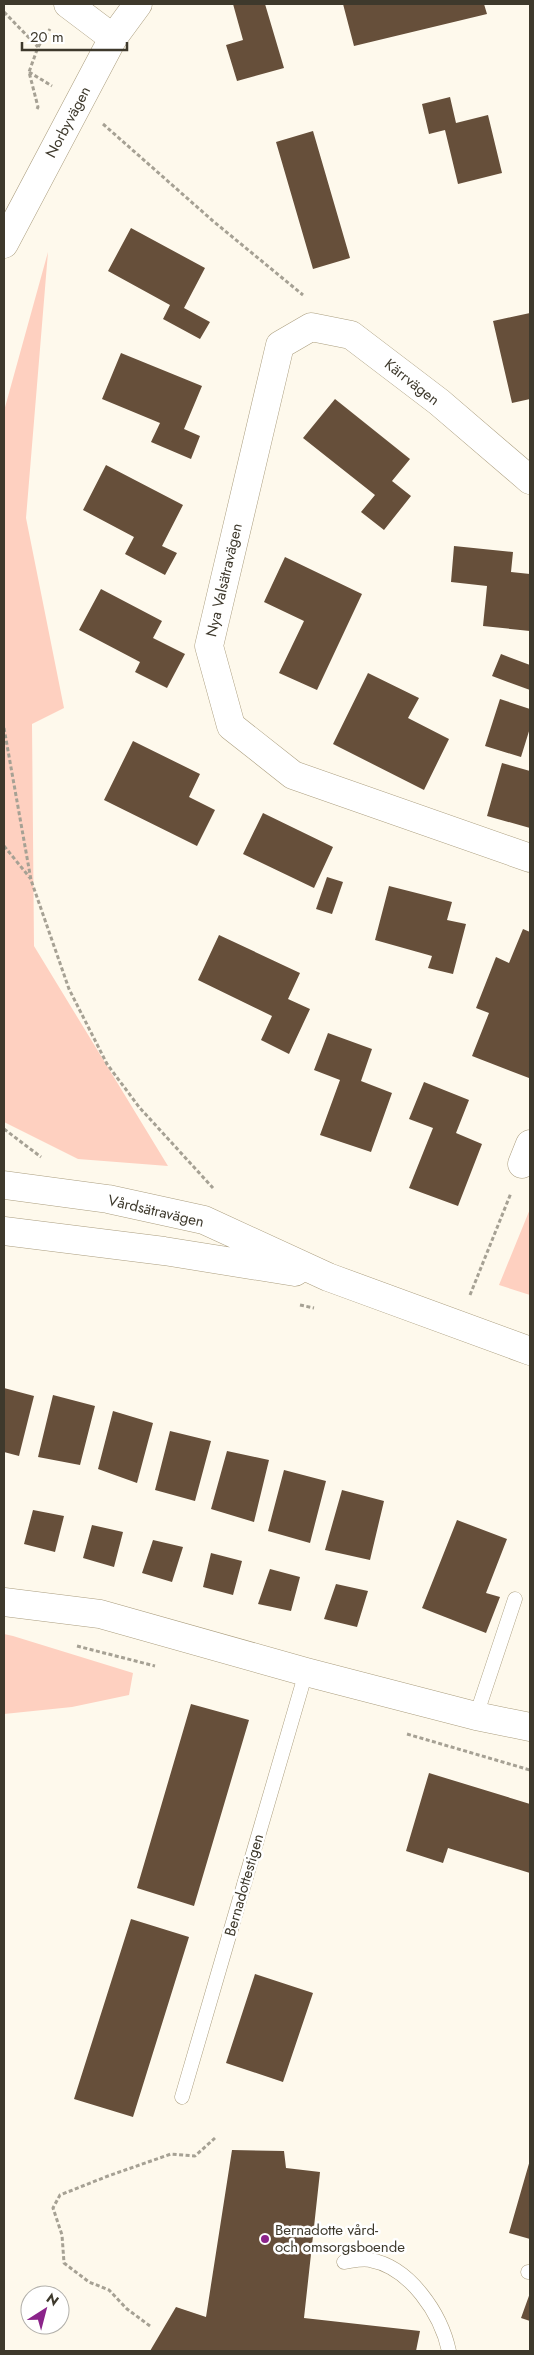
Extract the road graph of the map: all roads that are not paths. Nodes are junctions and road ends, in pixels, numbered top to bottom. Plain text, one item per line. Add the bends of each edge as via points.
1 (68, 4) edge
2 (138, 4) edge
3 (113, 38) junction
4 (4, 244) edge
5 (280, 345) joint
6 (530, 480) edge
7 (530, 858) edge
8 (4, 1185) edge
9 (4, 1231) edge
10 (328, 1278) junction
11 (530, 1352) edge
12 (515, 1599) dead end
13 (4, 1602) edge
14 (306, 1672) junction
15 (476, 1716) junction
16 (530, 1728) edge
17 (182, 2097) dead end
18 (344, 2262) dead end
19 (449, 2351) edge

1 - 3 street
2 - 3 street, Norbyvägen
3 - 4 street, Norbyvägen
5 - 6 street, Kärrvägen via 311,327 352,335 439,402
5 - 7 street, Nya Valsätravägen via 208,646 231,726 293,775
8 - 10 street, Vårdsätravägen via 108,1200 204,1220
9 - 10 street, Vårdsätravägen via 164,1251
10 - 11 street, Vårdsätravägen
12 - 15 lane
13 - 14 street via 100,1614
14 - 15 street
14 - 17 lane, Bernadottestigen
15 - 16 street
18 - 19 lane via 369,2259 405,2276 424,2297

